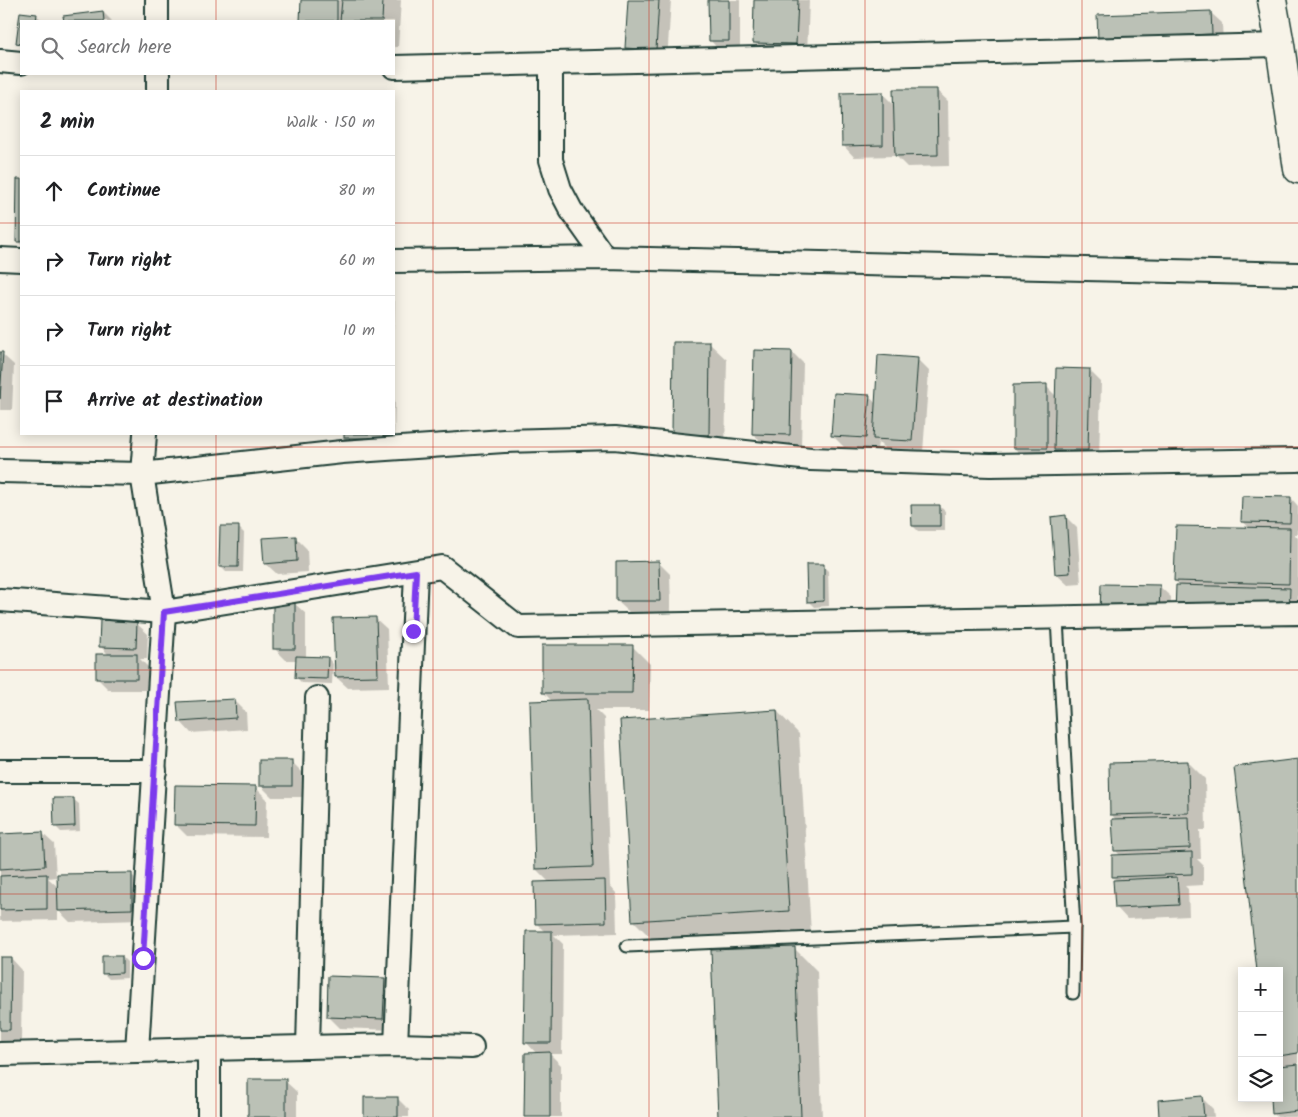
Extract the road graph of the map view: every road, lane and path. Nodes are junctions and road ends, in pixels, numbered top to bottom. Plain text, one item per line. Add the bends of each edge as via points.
1 (157, 0) edge
2 (1272, 0) edge
3 (158, 20) edge
4 (1280, 45) junction
5 (0, 62) edge
6 (20, 63) edge
7 (551, 64) junction
8 (395, 67) edge
9 (158, 75) edge
10 (158, 90) edge
11 (1298, 169) edge
12 (605, 258) junction
13 (0, 259) edge
14 (20, 260) edge
15 (395, 261) edge
16 (1298, 274) edge
17 (145, 435) edge
18 (1298, 460) edge
19 (0, 471) edge
20 (142, 474) junction
21 (416, 572) junction
22 (0, 600) edge
23 (164, 612) junction
24 (1298, 613) edge
25 (1057, 619) junction
26 (317, 698) dead end
27 (0, 771) edge
28 (154, 771) junction
29 (1074, 927) junction
30 (627, 946) dead end
31 (1073, 993) dead end
32 (396, 1045) junction
33 (308, 1047) junction
34 (472, 1047) dead end
35 (209, 1049) junction
36 (137, 1051) junction
37 (0, 1054) edge
38 (209, 1117) edge

1 - 3 street
2 - 4 main road
4 - 7 street
4 - 11 main road
5 - 6 street
7 - 8 street
7 - 12 street via 551,160 571,210
9 - 10 street
12 - 15 street
12 - 16 street
13 - 14 street
17 - 20 street
18 - 20 street via 990,465 811,459 615,438 504,441 342,452
19 - 20 street
20 - 23 street
21 - 23 street
21 - 25 street via 442,567 518,627
21 - 32 street
22 - 23 street
23 - 28 street
24 - 25 street
25 - 29 lane
26 - 33 street
27 - 28 street
28 - 36 street
29 - 30 lane
29 - 31 lane
32 - 33 street
32 - 34 street
33 - 35 street
35 - 36 street
35 - 38 street
36 - 37 street

